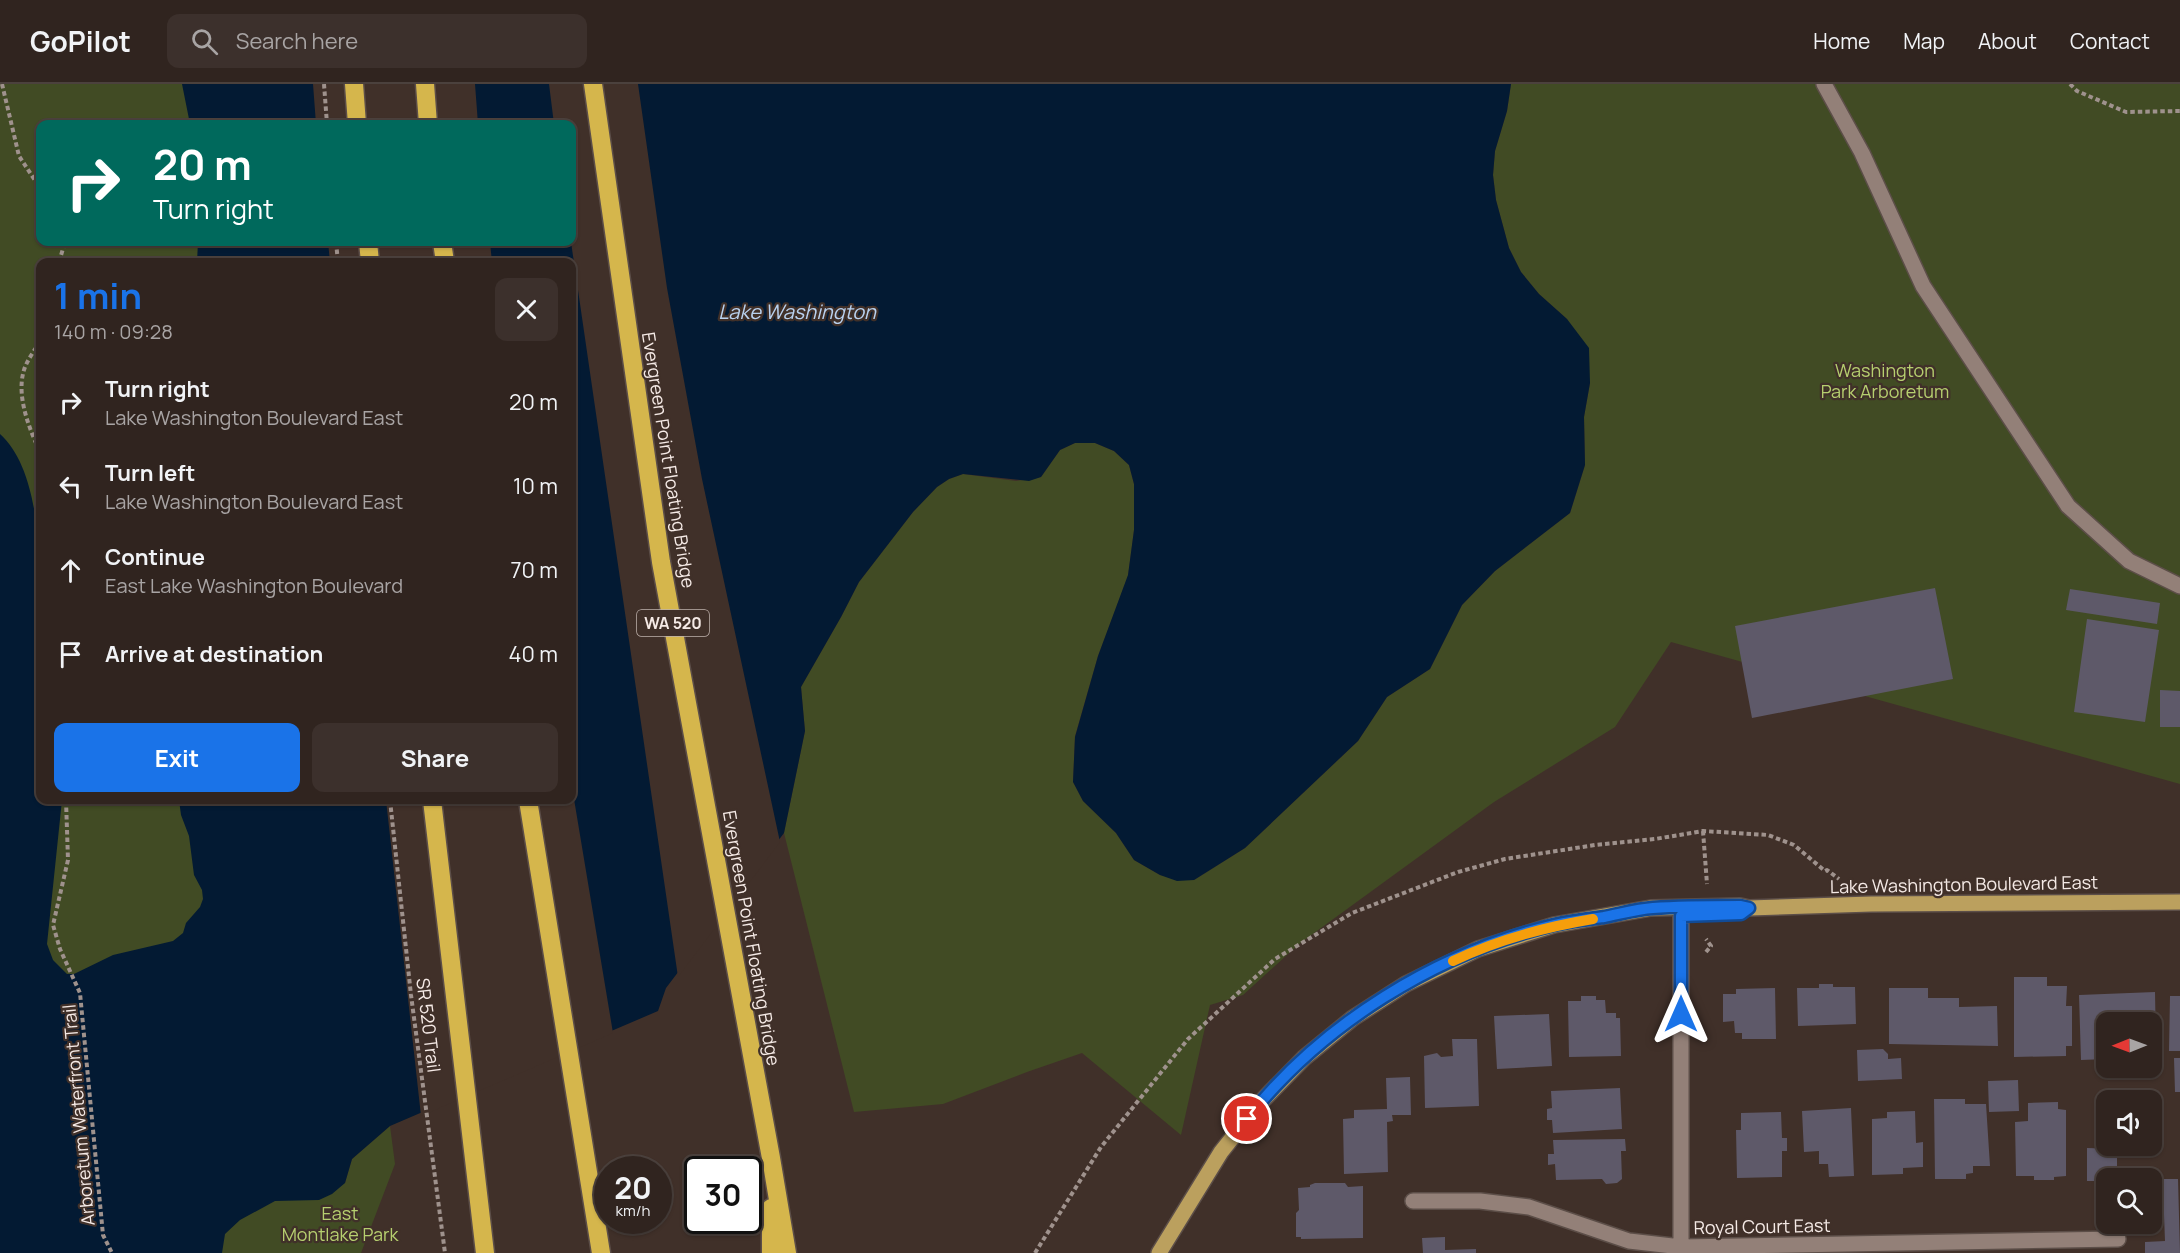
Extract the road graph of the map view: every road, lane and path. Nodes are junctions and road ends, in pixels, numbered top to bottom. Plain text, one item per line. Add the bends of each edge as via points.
1 (2, 84) edge
2 (324, 84) edge
3 (354, 84) edge
4 (425, 84) edge
5 (593, 84) edge
6 (1824, 84) edge
7 (2070, 84) edge
8 (2180, 111) edge
9 (327, 120) edge
10 (357, 120) edge
11 (428, 120) edge
12 (36, 182) edge
13 (36, 348) edge
14 (36, 441) edge
15 (2180, 586) edge
16 (66, 804) edge
17 (390, 804) edge
18 (432, 804) edge
19 (529, 804) edge
20 (1703, 831) junction
21 (1842, 881) dead end
22 (1707, 888) dead end
23 (2180, 902) edge
24 (1749, 908) junction
25 (1633, 912) junction
26 (1681, 916) junction
27 (771, 1158) junction
28 (1413, 1201) dead end
29 (2118, 1239) dead end
30 (602, 1247) edge
31 (1681, 1250) edge
32 (484, 1252) edge
33 (112, 1253) edge
34 (445, 1253) edge
35 (771, 1253) edge
36 (787, 1253) edge
37 (1035, 1253) edge
38 (1159, 1253) edge

1 - 12 path via 19,156
2 - 9 path
3 - 10 highway
4 - 11 highway
5 - 27 highway, Evergreen Point Floating Bridge / WA 520 via 662,562
6 - 15 street via 1862,153 1923,286 2068,506 2129,561
7 - 8 path via 2077,91 2126,112
13 - 14 path via 24,369 20,390
16 - 33 path, Arboretum Waterfront Trail via 68,860 53,925 80,993 104,1235
17 - 34 path, SR 520 Trail
18 - 32 highway
19 - 30 highway
20 - 21 path via 1768,835 1794,845
20 - 22 path
20 - 37 path via 1505,859 1458,872 1352,913 1275,959 1188,1039 1150,1084 1101,1147
23 - 24 main road, Lake Washington Boulevard East
24 - 25 main road, Lake Washington Boulevard East via 1707,906
24 - 26 main road, Lake Washington Boulevard East via 1741,914
25 - 26 main road, Lake Washington Boulevard East
25 - 38 main road, Lake Washington Boulevard East via 1554,925 1478,949 1406,984 1353,1018 1312,1051 1260,1103 1221,1152
26 - 31 street
27 - 35 highway
27 - 36 highway, WA 520
28 - 31 street, Royal Court East via 1480,1201 1529,1207 1629,1241
29 - 31 street, Royal Court East

